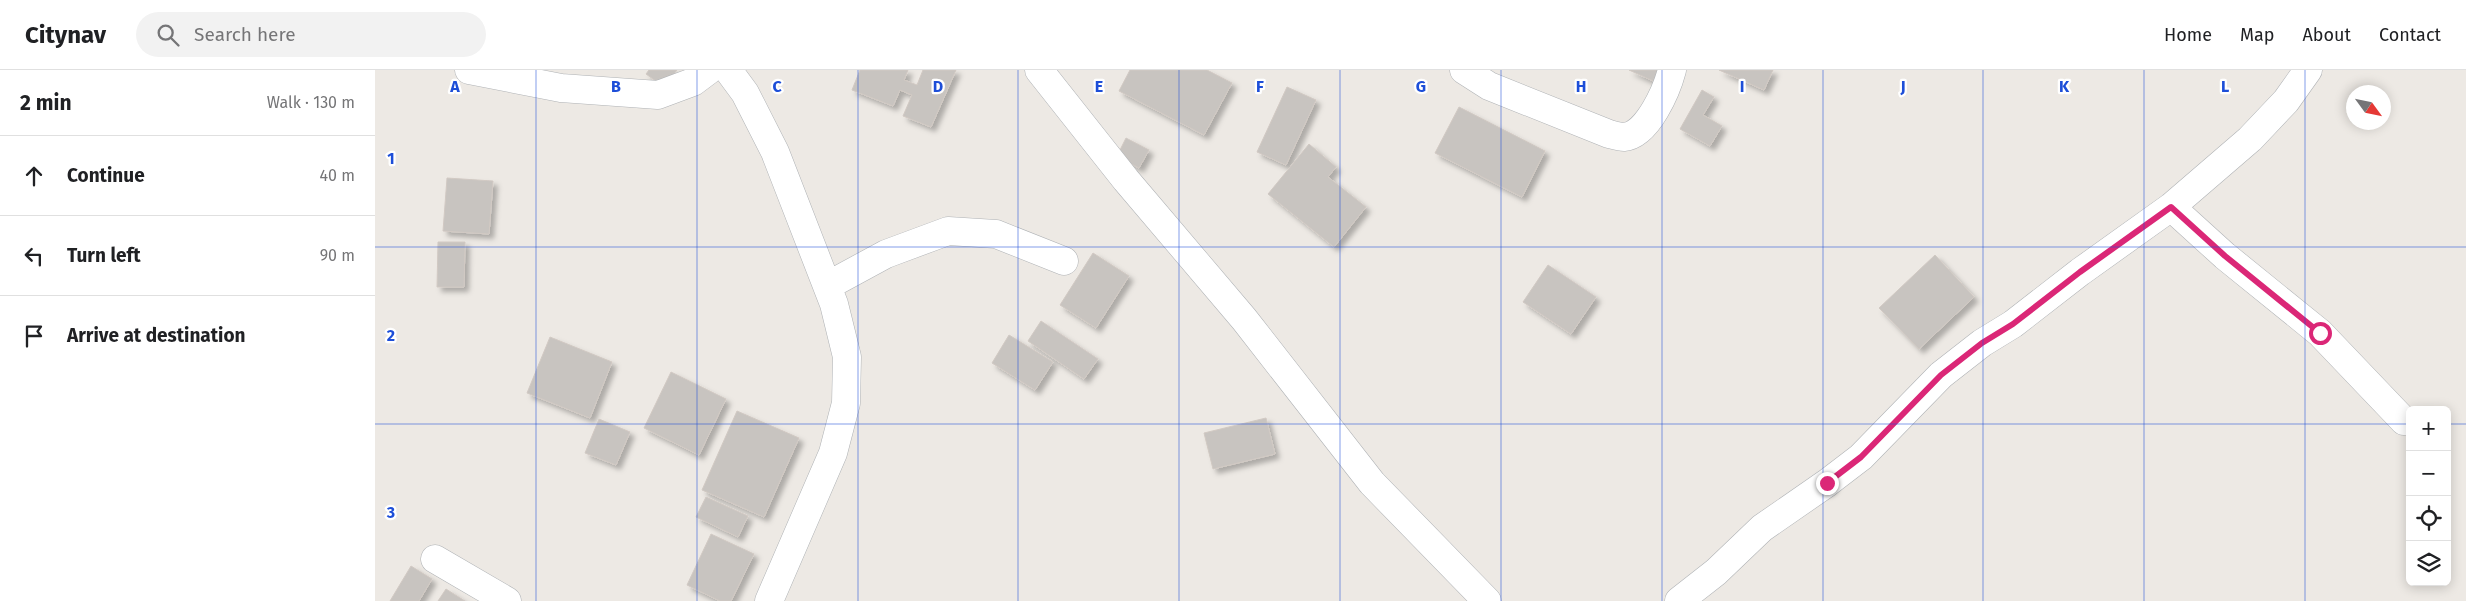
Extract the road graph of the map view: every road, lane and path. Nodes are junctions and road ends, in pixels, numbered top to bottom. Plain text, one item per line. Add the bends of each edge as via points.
1 (469, 70) edge
2 (709, 70) edge
3 (728, 70) edge
4 (1039, 70) edge
5 (1464, 70) edge
6 (1672, 70) edge
7 (2308, 70) edge
8 (2171, 207) junction
9 (1064, 261) dead end
10 (827, 286) junction
11 (2404, 421) dead end
12 (435, 559) dead end
13 (507, 601) edge
14 (769, 601) edge
15 (1487, 601) edge
16 (1679, 601) edge

1 - 2 street via 561,88 658,95 693,82
3 - 10 street via 745,93 775,152
4 - 15 street via 1126,180 1244,319 1372,483
5 - 6 street via 1489,86 1624,137 1639,131 1648,120 1667,90
7 - 8 street via 2286,101 2250,139
8 - 11 street via 2225,256 2320,333
8 - 16 street via 1941,375 1861,457 1762,528 1716,572
9 - 10 street via 996,234 948,231 886,254
10 - 14 street via 847,357 846,403 833,453
12 - 13 street

